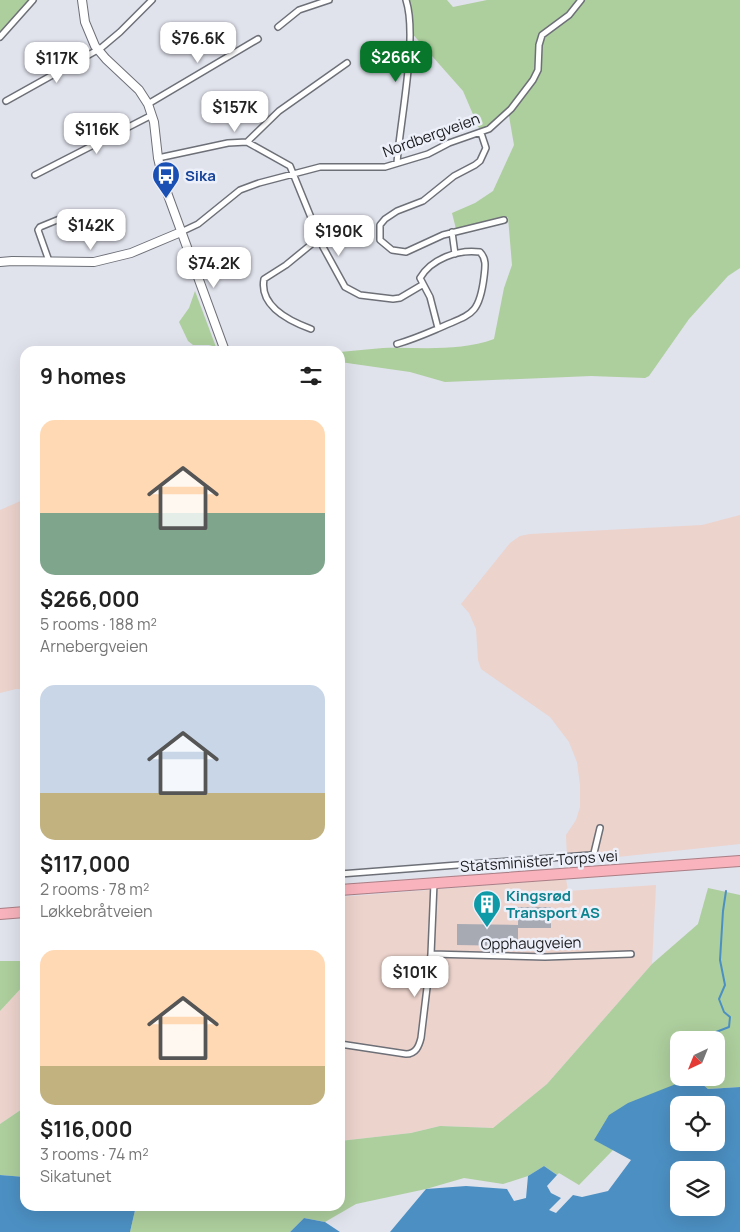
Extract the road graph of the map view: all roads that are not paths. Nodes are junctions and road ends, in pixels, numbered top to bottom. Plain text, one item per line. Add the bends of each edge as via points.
1 (33, 0) edge
2 (82, 0) edge
3 (152, 0) edge
4 (329, 0) edge
5 (406, 0) edge
6 (581, 0) edge
7 (278, 27) dead end
8 (0, 37) edge
9 (258, 38) dead end
10 (98, 50) junction
11 (347, 63) dead end
12 (6, 101) dead end
13 (148, 104) junction
14 (152, 115) junction
15 (481, 133) junction
16 (247, 142) junction
17 (158, 158) junction
18 (397, 163) junction
19 (294, 173) junction
20 (35, 175) dead end
21 (62, 218) dead end
22 (504, 220) dead end
23 (181, 232) junction
24 (452, 232) junction
25 (319, 238) junction
26 (455, 254) junction
27 (49, 261) junction
28 (0, 262) edge
29 (422, 285) junction
30 (438, 328) junction
31 (311, 329) dead end
32 (397, 344) dead end
33 (223, 346) edge
34 (600, 828) dead end
35 (740, 861) edge
36 (345, 874) edge
37 (434, 883) junction
38 (345, 890) edge
39 (20, 912) edge
40 (0, 914) edge
41 (431, 954) junction
42 (631, 954) dead end
43 (345, 1045) edge

1 - 8 street
2 - 10 street via 85,22
3 - 10 street
4 - 7 street via 299,10
5 - 18 street via 410,11 409,52
6 - 15 street, Nordbergveien via 569,15 542,35 538,70 527,90 499,121
9 - 13 street
10 - 12 street
10 - 13 street via 139,90
11 - 16 street via 279,111
13 - 14 street
14 - 17 street
14 - 20 street
15 - 18 street, Nordbergveien
15 - 24 street via 486,148 480,161 454,176 423,201 390,215 380,225 379,233 385,246 406,252
16 - 17 street
16 - 19 street via 285,162
17 - 23 street
18 - 19 street, Nordbergveien via 373,169 320,168
19 - 23 street, Nordbergveien via 240,190 204,220
19 - 25 street
21 - 27 street via 38,230
22 - 24 street
23 - 27 street, Nordbergveien via 131,253 107,259 84,263
23 - 33 street
24 - 26 street
25 - 29 street via 340,280 351,291 360,295 400,298
25 - 31 street via 264,279 263,284 265,295 279,312
26 - 29 street via 424,272 420,278
26 - 30 street via 480,252 484,256 480,300 470,315
27 - 28 street, Nordbergveien
29 - 30 street via 430,297
30 - 32 street
34 - 36 street via 596,849 590,855
35 - 37 highway, Statsminister Torps vei
37 - 38 highway, Statsminister Torps vei
37 - 41 street
39 - 40 highway
41 - 42 street, Opphaugveien via 544,957
41 - 43 street via 421,1038 414,1053

